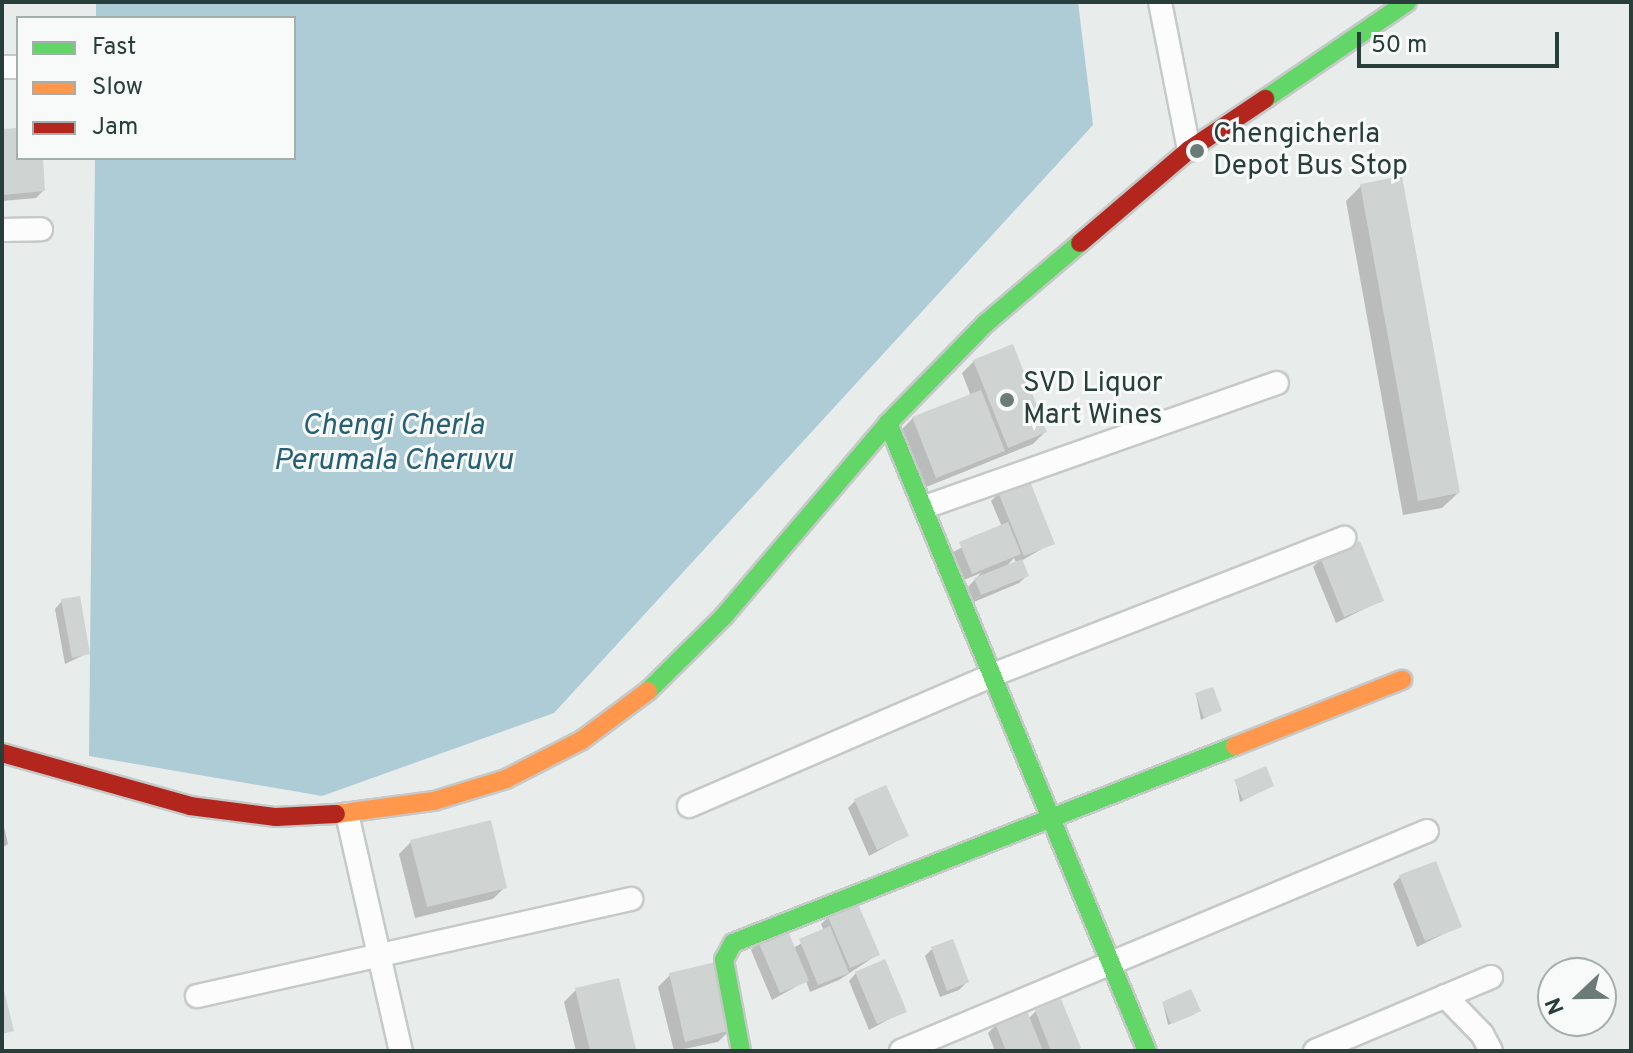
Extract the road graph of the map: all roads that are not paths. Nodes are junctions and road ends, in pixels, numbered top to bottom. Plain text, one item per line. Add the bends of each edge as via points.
1 (1160, 2) edge
2 (1407, 2) edge
3 (1189, 150) junction
4 (41, 229) dead end
5 (2, 230) edge
6 (1277, 383) dead end
7 (888, 423) junction
8 (925, 507) junction
9 (1344, 538) dead end
10 (995, 674) junction
11 (1402, 680) dead end
12 (2, 753) edge
13 (689, 806) dead end
14 (347, 814) junction
15 (1051, 817) junction
16 (1427, 831) dead end
17 (631, 899) dead end
18 (378, 958) junction
19 (1109, 967) junction
20 (1491, 977) dead end
21 (197, 996) dead end
22 (1445, 996) junction
23 (401, 1051) edge
24 (741, 1051) edge
25 (901, 1051) edge
26 (1147, 1051) edge
27 (1315, 1051) edge
28 (1491, 1051) edge

1 - 3 street
2 - 3 street
3 - 7 street via 986,323
4 - 5 street
6 - 8 street
7 - 8 street
7 - 14 street via 724,616 660,682 588,736 506,779 434,801
8 - 10 street
9 - 10 street
10 - 13 street
10 - 15 street
11 - 15 street
12 - 14 street via 190,806 276,817
14 - 18 street
15 - 19 street
15 - 24 street via 733,943 724,960
16 - 19 street
17 - 18 street
18 - 21 street
18 - 23 street
19 - 25 street
19 - 26 street
20 - 22 street
22 - 27 street
22 - 28 street via 1482,1034

